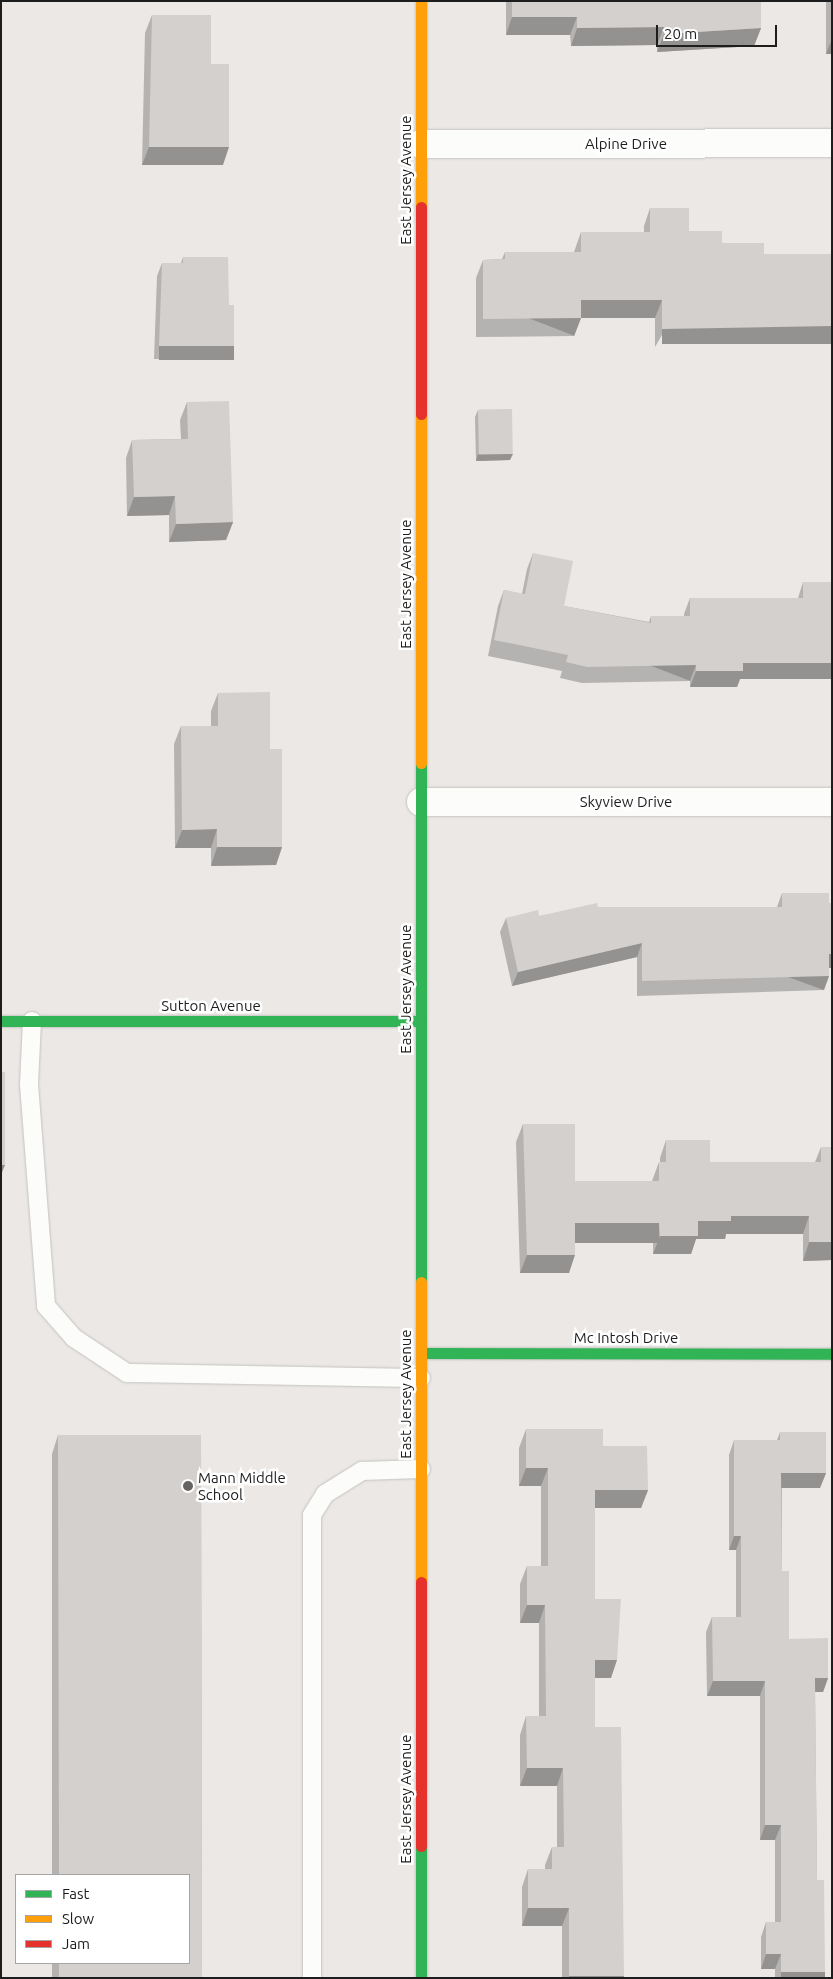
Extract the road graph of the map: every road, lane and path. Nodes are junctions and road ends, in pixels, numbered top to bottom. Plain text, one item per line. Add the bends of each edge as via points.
1 (421, 1) edge
2 (421, 144) junction
3 (832, 144) edge
4 (421, 802) junction
5 (832, 802) edge
6 (1, 1021) edge
7 (32, 1021) junction
8 (421, 1021) junction
9 (421, 1353) junction
10 (832, 1354) edge
11 (421, 1378) junction
12 (421, 1469) junction
13 (312, 1978) edge
14 (421, 1978) edge

1 - 2 street, East Jersey Avenue
2 - 3 street, Alpine Drive
2 - 4 street, East Jersey Avenue
4 - 5 street, Skyview Drive
4 - 8 street, East Jersey Avenue
6 - 7 street, Sutton Avenue
7 - 8 street, Sutton Avenue
7 - 11 lane via 30,1084 46,1306 74,1338 127,1373
8 - 9 street, East Jersey Avenue
9 - 10 street, Mc Intosh Drive
9 - 11 street, East Jersey Avenue
11 - 12 street, East Jersey Avenue
12 - 13 lane via 362,1472 325,1494 312,1515
12 - 14 street, East Jersey Avenue

